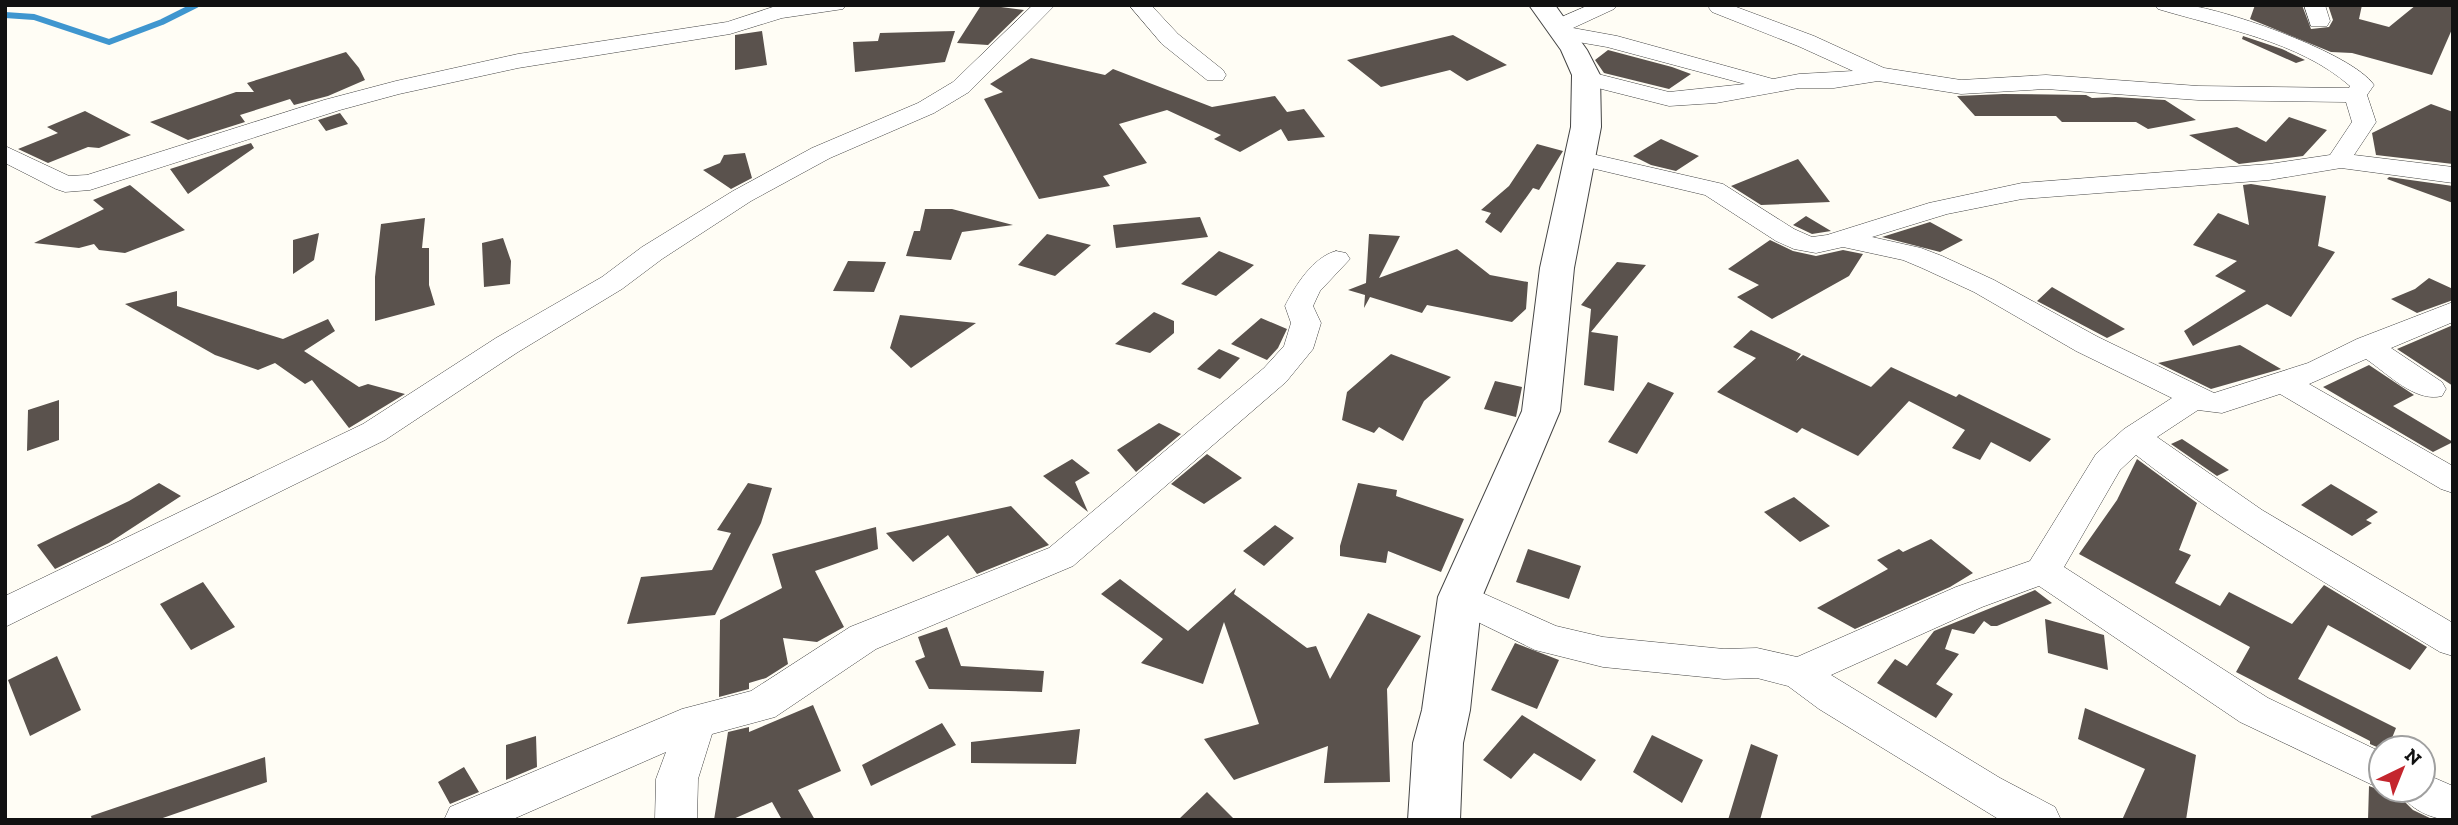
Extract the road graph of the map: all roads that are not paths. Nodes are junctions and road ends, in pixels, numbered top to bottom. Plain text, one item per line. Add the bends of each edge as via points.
1 (836, 5) edge
2 (1045, 5) edge
3 (1139, 5) edge
4 (1607, 5) edge
5 (2165, 5) edge
6 (1719, 8) dead end
7 (792, 9) edge
8 (1554, 22) edge
9 (1878, 74) junction
10 (1215, 75) dead end
11 (1586, 78) junction
12 (1775, 84) junction
13 (2355, 95) junction
14 (5, 153) edge
15 (1579, 158) junction
16 (2341, 161) junction
17 (2453, 175) edge
18 (1842, 239) junction
19 (1336, 259) dead end
20 (2451, 313) edge
21 (2368, 346) junction
22 (2282, 382) junction
23 (2431, 389) dead end
24 (2194, 398) junction
25 (2135, 437) junction
26 (2453, 481) edge
27 (2043, 570) junction
28 (1460, 597) junction
29 (5, 613) edge
30 (2453, 640) edge
31 (1799, 673) junction
32 (696, 721) junction
33 (2367, 764) edge
34 (2437, 798) edge
35 (2453, 806) edge
36 (465, 820) edge
37 (676, 820) edge
38 (1434, 820) edge
39 (2040, 820) edge

1 - 7 street
2 - 29 street via 961,87 742,196 374,432
3 - 10 street via 1170,39
4 - 8 street
5 - 13 street via 2334,62 2363,85
6 - 9 street
7 - 14 street via 730,27 531,59 396,88 82,184 65,184
8 - 11 street
8 - 12 street
9 - 12 street
9 - 13 street via 1961,87 2046,82 2199,93
11 - 12 street via 1670,99 1716,96
11 - 15 street via 1586,127
13 - 16 street via 2364,122 2343,150
15 - 18 street via 1714,189 1797,242 1813,246
15 - 28 street via 1557,268 1541,411
16 - 17 street
16 - 18 street via 2269,172 2021,191 1908,217
18 - 24 street via 1932,262
19 - 32 street via 1308,288 1299,306 1306,323 1298,349 1275,375 1061,557 863,638 761,705
20 - 21 street
21 - 22 street
21 - 23 street
22 - 24 street via 2222,403
22 - 26 street
24 - 25 street
25 - 27 street via 2108,462
25 - 30 street via 2177,471 2279,538
27 - 31 street via 1969,597
27 - 33 street via 2254,710
28 - 31 street via 1548,639 1581,647 1724,664 1757,663
28 - 38 street via 1438,743
31 - 39 street via 1985,791
32 - 36 street
32 - 37 street via 677,779
34 - 35 street

